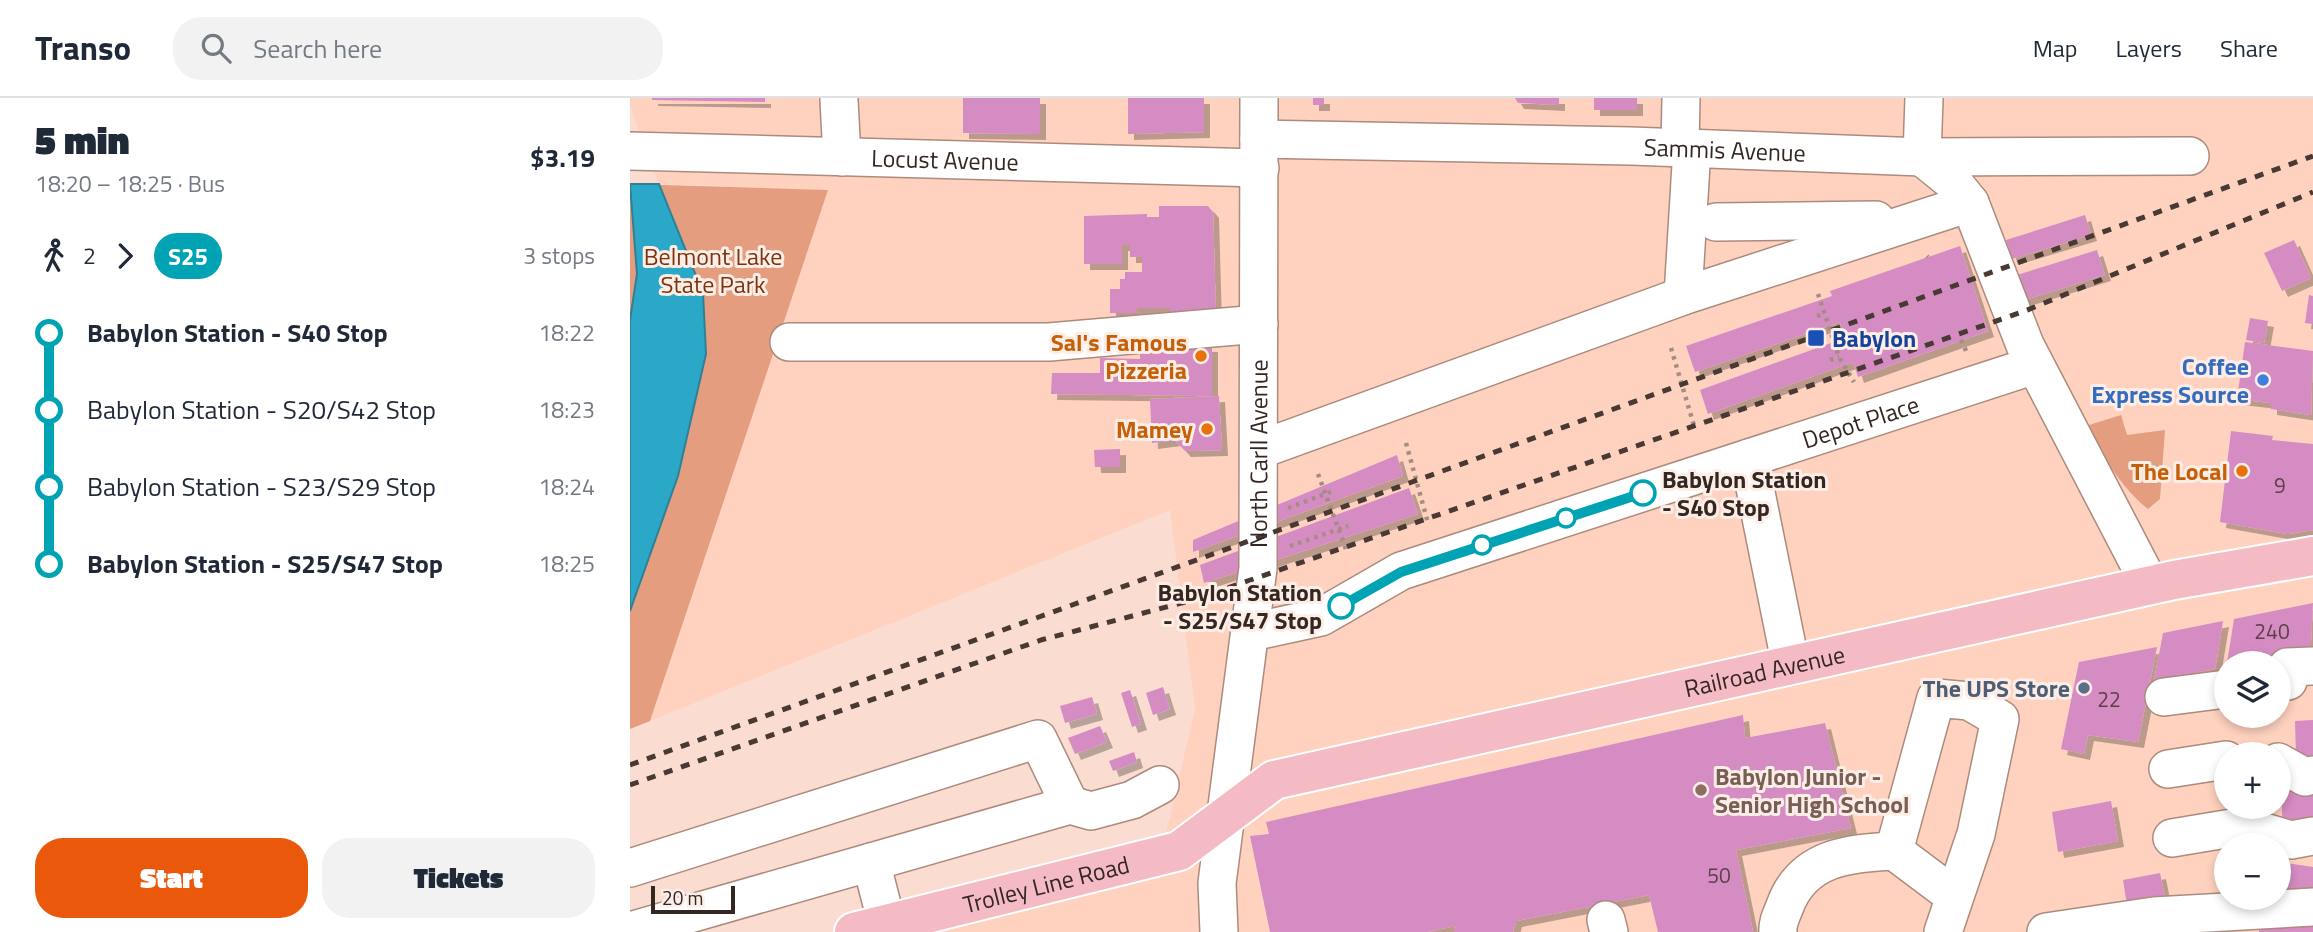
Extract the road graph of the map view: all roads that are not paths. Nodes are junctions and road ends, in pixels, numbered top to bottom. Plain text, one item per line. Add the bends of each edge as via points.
1 (1259, 98) edge
2 (1681, 98) edge
3 (1924, 98) edge
4 (839, 100) dead end
5 (1686, 148) junction
6 (630, 151) edge
7 (1260, 153) junction
8 (2190, 156) dead end
9 (842, 157) junction
10 (1922, 157) junction
11 (1970, 202) junction
12 (1911, 220) junction
13 (1716, 222) dead end
14 (1683, 296) junction
15 (1259, 324) junction
16 (789, 342) dead end
17 (2030, 355) junction
18 (1259, 450) junction
19 (1749, 458) junction
20 (2313, 556) edge
21 (2150, 585) junction
22 (1252, 632) junction
23 (1791, 666) junction
24 (2313, 666) edge
25 (2291, 667) edge
26 (2214, 691) edge
27 (2164, 697) dead end
28 (2214, 762) edge
29 (2168, 769) dead end
30 (2291, 769) edge
31 (2313, 775) edge
32 (1160, 785) dead end
33 (1070, 805) junction
34 (1225, 814) junction
35 (2313, 836) edge
36 (2172, 838) dead end
37 (1894, 851) junction
38 (871, 862) junction
39 (630, 868) edge
40 (1954, 896) junction
41 (2313, 907) edge
42 (870, 928) edge
43 (630, 931) edge
44 (1219, 932) edge
45 (1778, 932) edge
46 (1943, 932) edge
47 (2046, 932) edge

1 - 7 street, North Carll Avenue
2 - 5 street
3 - 10 street
4 - 9 street
5 - 7 street, Sammis Avenue
5 - 10 street, Sammis Avenue
5 - 14 street
6 - 9 street, Locust Avenue
7 - 9 street, Locust Avenue
7 - 15 street, North Carll Avenue
8 - 10 street, Sammis Avenue
10 - 11 street
11 - 12 street
11 - 17 street
12 - 13 street
12 - 14 street
14 - 18 street
15 - 16 street via 1049,342
15 - 18 street, North Carll Avenue
17 - 19 street, Depot Place
17 - 21 street
18 - 22 street, North Carll Avenue via 1258,568
19 - 22 street, Depot Place via 1401,572 1321,617
19 - 23 street
20 - 21 main road, Railroad Avenue
21 - 23 main road, Railroad Avenue
22 - 34 street, North Carll Avenue
23 - 34 main road, Railroad Avenue via 1274,780
24 - 25 street
26 - 27 street
28 - 29 street
30 - 31 street
32 - 33 street via 1132,800 1091,811
33 - 38 street
33 - 39 street via 1038,738
34 - 42 main road, Trolley Line Road via 1179,851
34 - 44 street, North Carll Avenue via 1217,883
35 - 36 street via 2291,840 2244,826
37 - 40 street
37 - 40 street via 1936,698 1969,701 2000,719 1976,834
37 - 45 street via 1849,853 1817,865 1789,895
38 - 42 street
38 - 43 street
40 - 46 street
41 - 47 street via 2154,916

